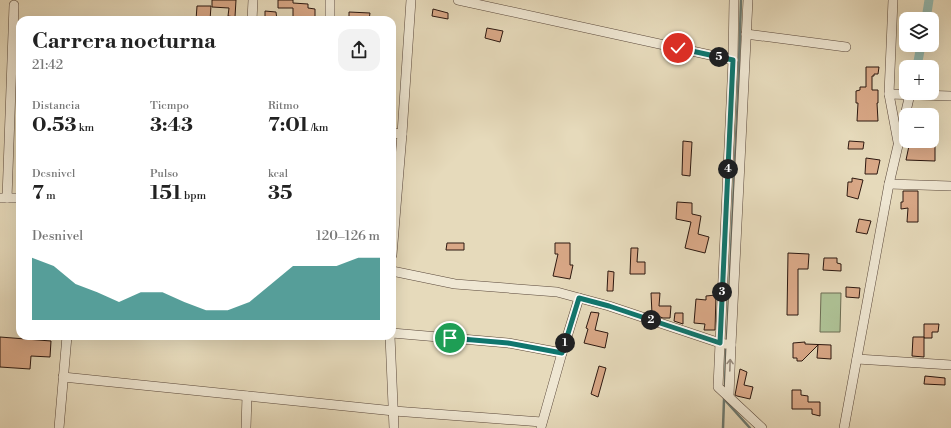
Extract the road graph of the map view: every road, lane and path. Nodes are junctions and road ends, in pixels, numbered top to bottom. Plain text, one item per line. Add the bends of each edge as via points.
1 (253, 0) edge
2 (330, 0) edge
3 (411, 0) edge
4 (458, 0) edge
5 (734, 0) edge
6 (748, 0) edge
7 (893, 0) edge
8 (14, 5) dead end
9 (252, 16) edge
10 (330, 16) edge
11 (746, 34) junction
12 (846, 47) dead end
13 (733, 60) junction
14 (889, 94) junction
15 (899, 94) edge
16 (939, 95) edge
17 (951, 96) edge
18 (396, 133) edge
19 (402, 134) junction
20 (899, 145) joint
21 (889, 184) junction
22 (951, 186) edge
23 (3, 198) edge
24 (16, 198) edge
25 (396, 207) edge
26 (396, 271) edge
27 (579, 298) junction
28 (396, 333) edge
29 (67, 340) edge
30 (390, 340) edge
31 (720, 343) junction
32 (731, 345) junction
33 (562, 353) junction
34 (857, 359) junction
35 (951, 366) edge
36 (63, 378) junction
37 (247, 396) junction
38 (728, 396) junction
39 (394, 411) junction
40 (542, 425) edge
41 (59, 428) edge
42 (246, 428) edge
43 (394, 428) edge
44 (762, 428) edge
45 (844, 428) edge

1 - 9 street
2 - 10 street
3 - 19 street
4 - 13 street
5 - 13 street
6 - 11 street
7 - 14 street
8 - 23 street
11 - 12 street
11 - 32 street
13 - 31 street
14 - 15 street
14 - 20 street
16 - 17 street
18 - 19 street
19 - 25 street
20 - 21 street
21 - 22 street
21 - 34 street
23 - 24 street
26 - 27 street via 455,284 557,292
27 - 31 street
27 - 33 street
28 - 33 street via 508,343
29 - 36 street
30 - 39 street
31 - 32 street
31 - 38 street via 718,387
38 -> 32 street
33 - 40 street
34 - 35 street
34 - 45 street
36 - 37 street
36 - 41 street
37 - 39 street
37 - 42 street
38 - 44 street
39 - 40 street
39 - 43 street

